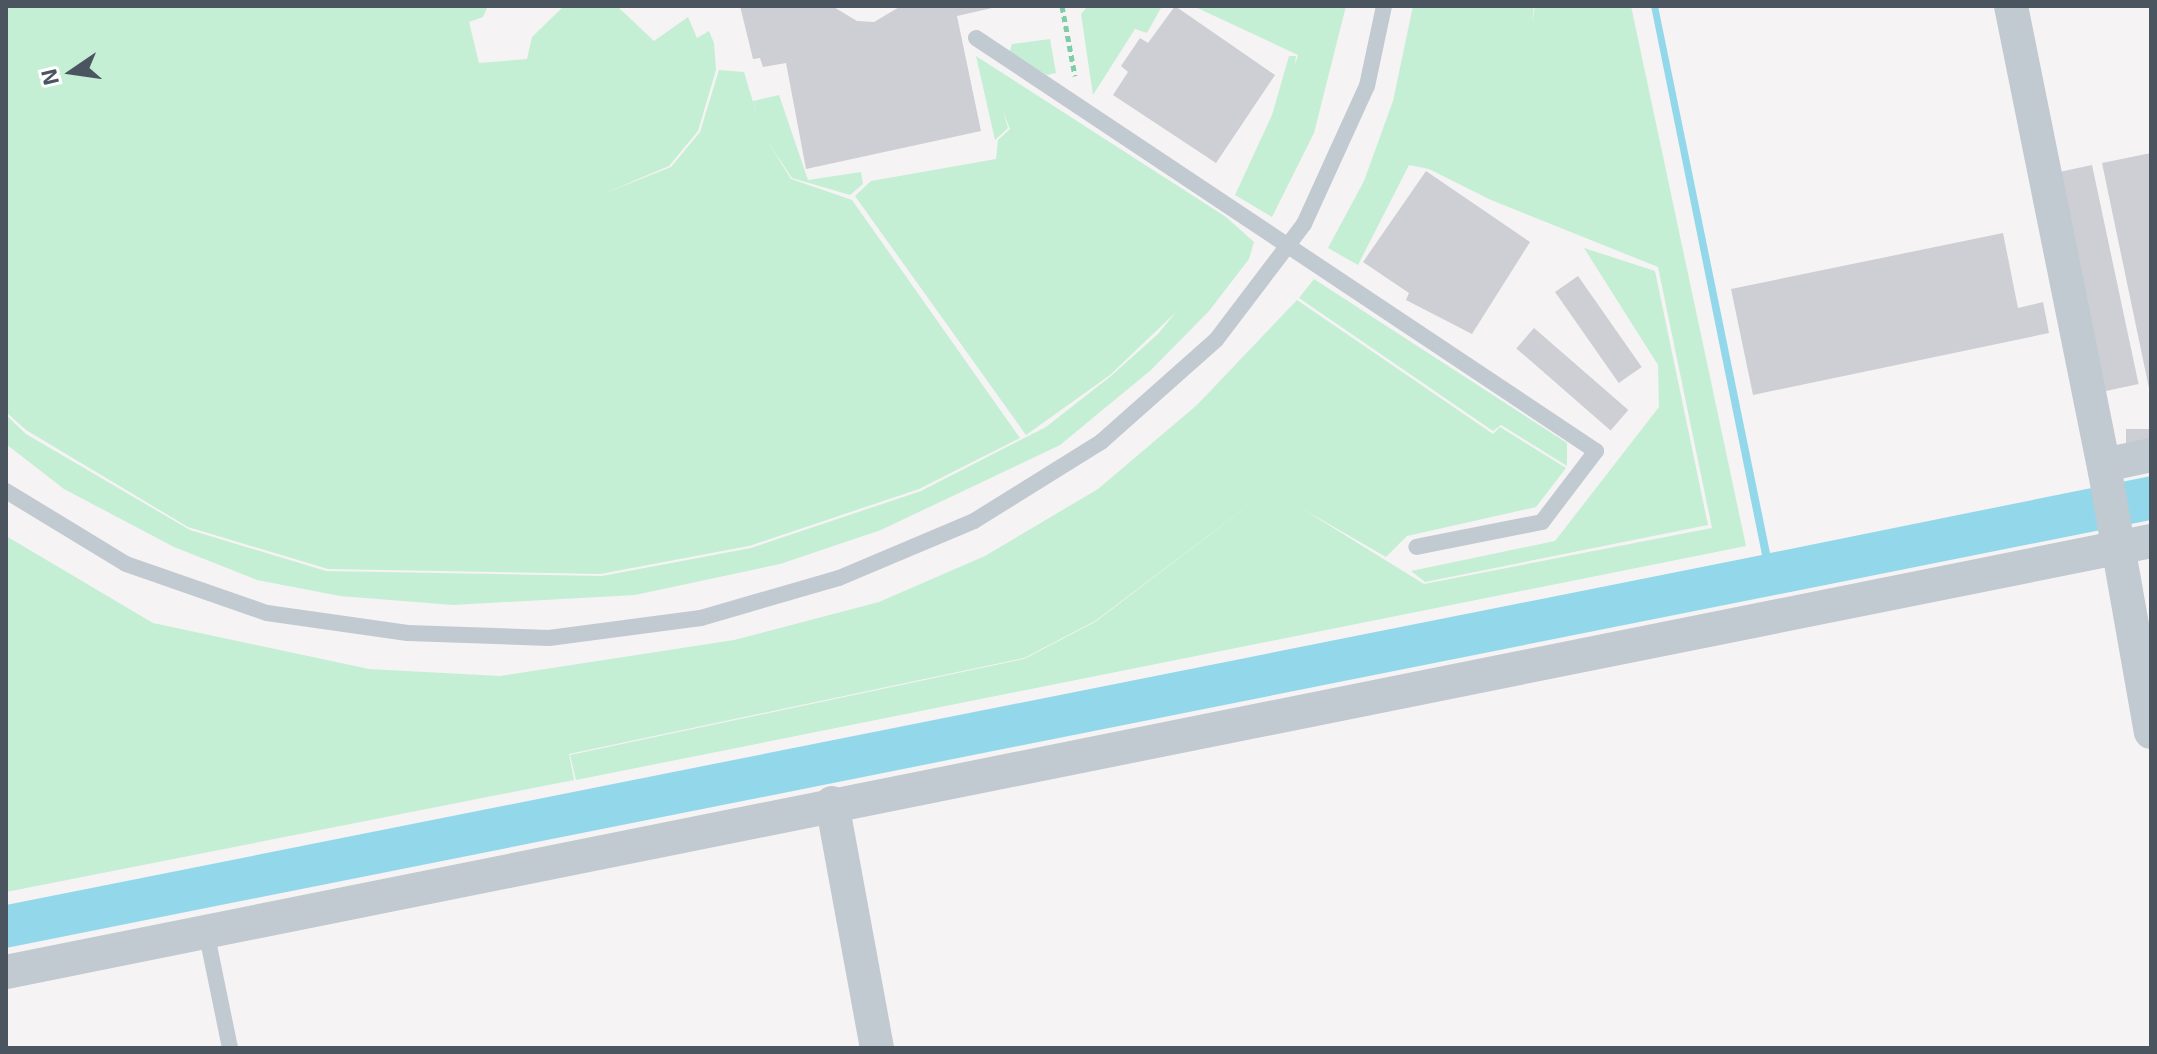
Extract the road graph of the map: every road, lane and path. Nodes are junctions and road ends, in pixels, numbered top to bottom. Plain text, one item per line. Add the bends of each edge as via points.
1 (1062, 6) edge
2 (1384, 6) edge
3 (2011, 6) edge
4 (976, 38) dead end
5 (1082, 108) junction
6 (1288, 245) junction
7 (2151, 455) edge
8 (2104, 468) junction
9 (6, 491) edge
10 (2135, 544) edge
11 (1416, 547) dead end
12 (2151, 732) edge
13 (832, 803) junction
14 (206, 931) junction
15 (6, 972) edge
16 (230, 1048) edge
17 (877, 1048) edge

1 - 5 path
2 - 6 lane via 1367,86 1304,224
3 - 8 street
4 - 5 lane
5 - 6 lane
6 - 9 lane via 1216,340 1101,442 974,521 839,578 701,618 549,638 408,633 267,613 126,564
6 - 11 lane via 1596,451 1542,522
7 - 8 street
8 - 10 street
10 - 12 street
10 - 13 street
13 - 14 street
13 - 17 street
14 - 15 street
14 - 16 lane

